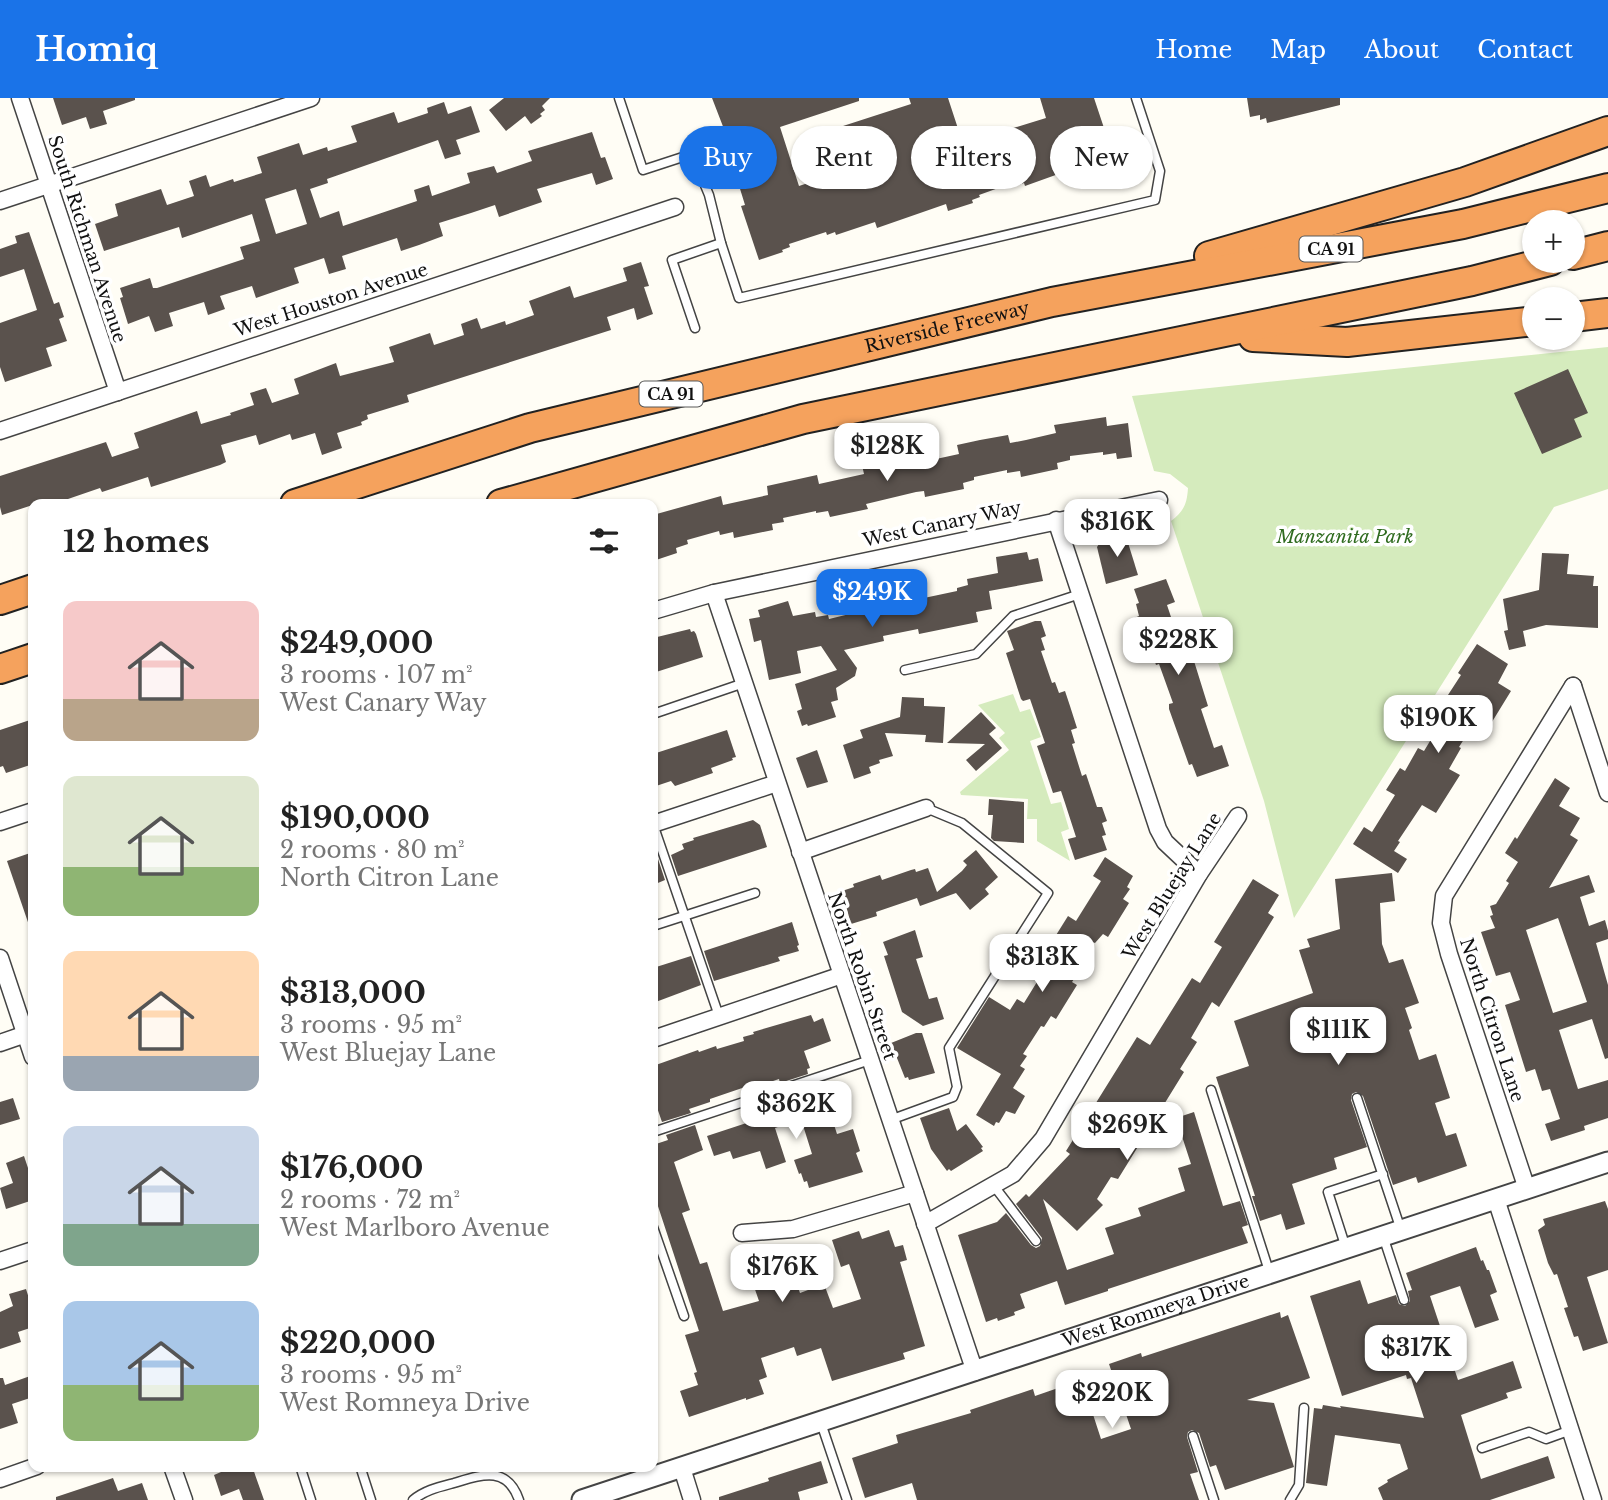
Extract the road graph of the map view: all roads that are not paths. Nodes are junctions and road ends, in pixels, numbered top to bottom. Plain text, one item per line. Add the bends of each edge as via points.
1 (20, 98) edge
2 (311, 98) edge
3 (619, 98) edge
4 (1136, 98) edge
5 (1608, 131) edge
6 (49, 185) junction
7 (1608, 188) edge
8 (0, 201) edge
9 (675, 206) dead end
10 (721, 243) junction
11 (1608, 246) edge
12 (1585, 252) edge
13 (1522, 268) edge
14 (1052, 302) junction
15 (1608, 313) edge
16 (1585, 316) edge
17 (1522, 322) edge
18 (695, 328) dead end
19 (1212, 335) junction
20 (118, 391) junction
21 (0, 431) edge
22 (310, 499) edge
23 (519, 499) edge
24 (1159, 500) dead end
25 (1056, 520) junction
26 (28, 591) edge
27 (714, 593) junction
28 (1081, 594) junction
29 (0, 600) edge
30 (658, 610) edge
31 (28, 660) edge
32 (0, 669) edge
33 (905, 670) dead end
34 (744, 682) junction
35 (658, 712) edge
36 (777, 783) junction
37 (1608, 793) edge
38 (926, 808) joint
39 (28, 813) edge
40 (1238, 816) dead end
41 (0, 822) edge
42 (658, 822) edge
43 (658, 839) edge
44 (800, 852) junction
45 (1199, 874) junction
46 (755, 893) dead end
47 (683, 915) junction
48 (658, 924) edge
49 (0, 958) edge
50 (842, 975) junction
51 (719, 1016) junction
52 (26, 1034) junction
53 (658, 1037) edge
54 (28, 1041) edge
55 (0, 1043) edge
56 (870, 1060) junction
57 (1211, 1090) dead end
58 (1357, 1098) dead end
59 (890, 1119) junction
60 (658, 1130) edge
61 (1608, 1162) edge
62 (1383, 1174) junction
63 (993, 1186) junction
64 (1527, 1189) junction
65 (915, 1194) junction
66 (1496, 1199) junction
67 (925, 1224) junction
68 (742, 1233) dead end
69 (1392, 1233) junction
70 (658, 1241) edge
71 (1036, 1241) dead end
72 (1346, 1249) junction
73 (28, 1252) edge
74 (0, 1261) edge
75 (1270, 1274) junction
76 (1404, 1300) dead end
77 (684, 1316) dead end
78 (975, 1372) junction
79 (1304, 1408) dead end
80 (821, 1423) junction
81 (1570, 1426) junction
82 (1193, 1436) dead end
83 (1482, 1448) dead end
84 (682, 1468) junction
85 (28, 1469) edge
86 (174, 1472) edge
87 (302, 1472) edge
88 (362, 1472) edge
89 (0, 1479) edge
90 (184, 1500) edge
91 (311, 1500) edge
92 (371, 1500) edge
93 (413, 1500) edge
94 (519, 1500) edge
95 (582, 1500) edge
96 (692, 1500) edge
97 (847, 1500) edge
98 (1213, 1500) edge
99 (1290, 1500) edge
100 (1593, 1500) edge

1 - 6 street, South Richman Avenue
2 - 6 street
3 - 10 lane via 643,170 692,154
4 - 10 lane via 1160,171 1155,200 739,298
5 - 14 highway via 1465,182
6 - 8 street
6 - 20 street, South Richman Avenue
7 - 14 highway, Riverside Freeway / CA 91 via 1463,224
9 - 20 street, West Houston Avenue
10 - 18 lane via 672,260
11 - 12 highway
13 - 19 highway
14 - 22 highway, Riverside Freeway / CA 91 via 530,428
15 - 16 highway
17 - 19 highway via 1347,342
19 - 23 highway via 803,419
20 - 21 street, West Houston Avenue
24 - 25 street, West Canary Way
25 - 27 street, West Canary Way
25 - 28 street
26 - 29 highway
27 - 30 street, West Canary Way
27 - 34 street, North Robin Street
28 - 33 lane via 1013,616 976,654
28 - 45 street via 1158,829 1165,842
31 - 32 highway
34 - 35 lane
34 - 36 street, North Robin Street
36 - 42 street
36 - 44 street, North Robin Street
37 - 64 street, North Citron Lane via 1573,686 1444,896 1441,923 1449,954
38 - 44 street
38 - 59 lane via 962,823 1048,893 949,1048 957,1087 953,1097
39 - 41 street
40 - 45 street, West Bluejay Lane
43 - 47 lane
44 - 50 street, North Robin Street
45 - 63 street, West Bluejay Lane via 1043,1139 1013,1174
46 - 47 lane
47 - 48 lane
47 - 51 lane
49 - 52 street
50 - 51 street
50 - 56 street, North Robin Street
51 - 53 street
52 - 54 street
52 - 55 street
56 - 59 street, North Robin Street
56 - 60 lane
57 - 75 lane
58 - 62 lane
59 - 65 street, North Robin Street
61 - 64 street, West Romneya Drive
62 - 69 lane
62 - 72 lane via 1328,1192
63 - 67 street, West Bluejay Lane
63 - 71 lane
64 - 66 street, West Romneya Drive
65 - 67 street, North Robin Street
65 - 68 street via 793,1229
66 - 69 street, West Romneya Drive
66 - 81 street
67 - 78 street, North Robin Street
69 - 72 street, West Romneya Drive
69 - 76 lane
70 - 77 lane
72 - 75 street, West Romneya Drive
73 - 74 street
75 - 78 street, West Romneya Drive
78 - 80 street, West Romneya Drive
79 - 99 lane via 1298,1485
80 - 84 street, West Romneya Drive
80 - 97 lane
81 - 83 lane via 1546,1439 1530,1432
81 - 100 street
82 - 98 lane
84 - 95 street, West Romneya Drive
84 - 96 street
85 - 89 street
86 - 90 street
87 - 91 lane
88 - 92 lane
93 - 94 lane via 430,1489 494,1475 512,1486

